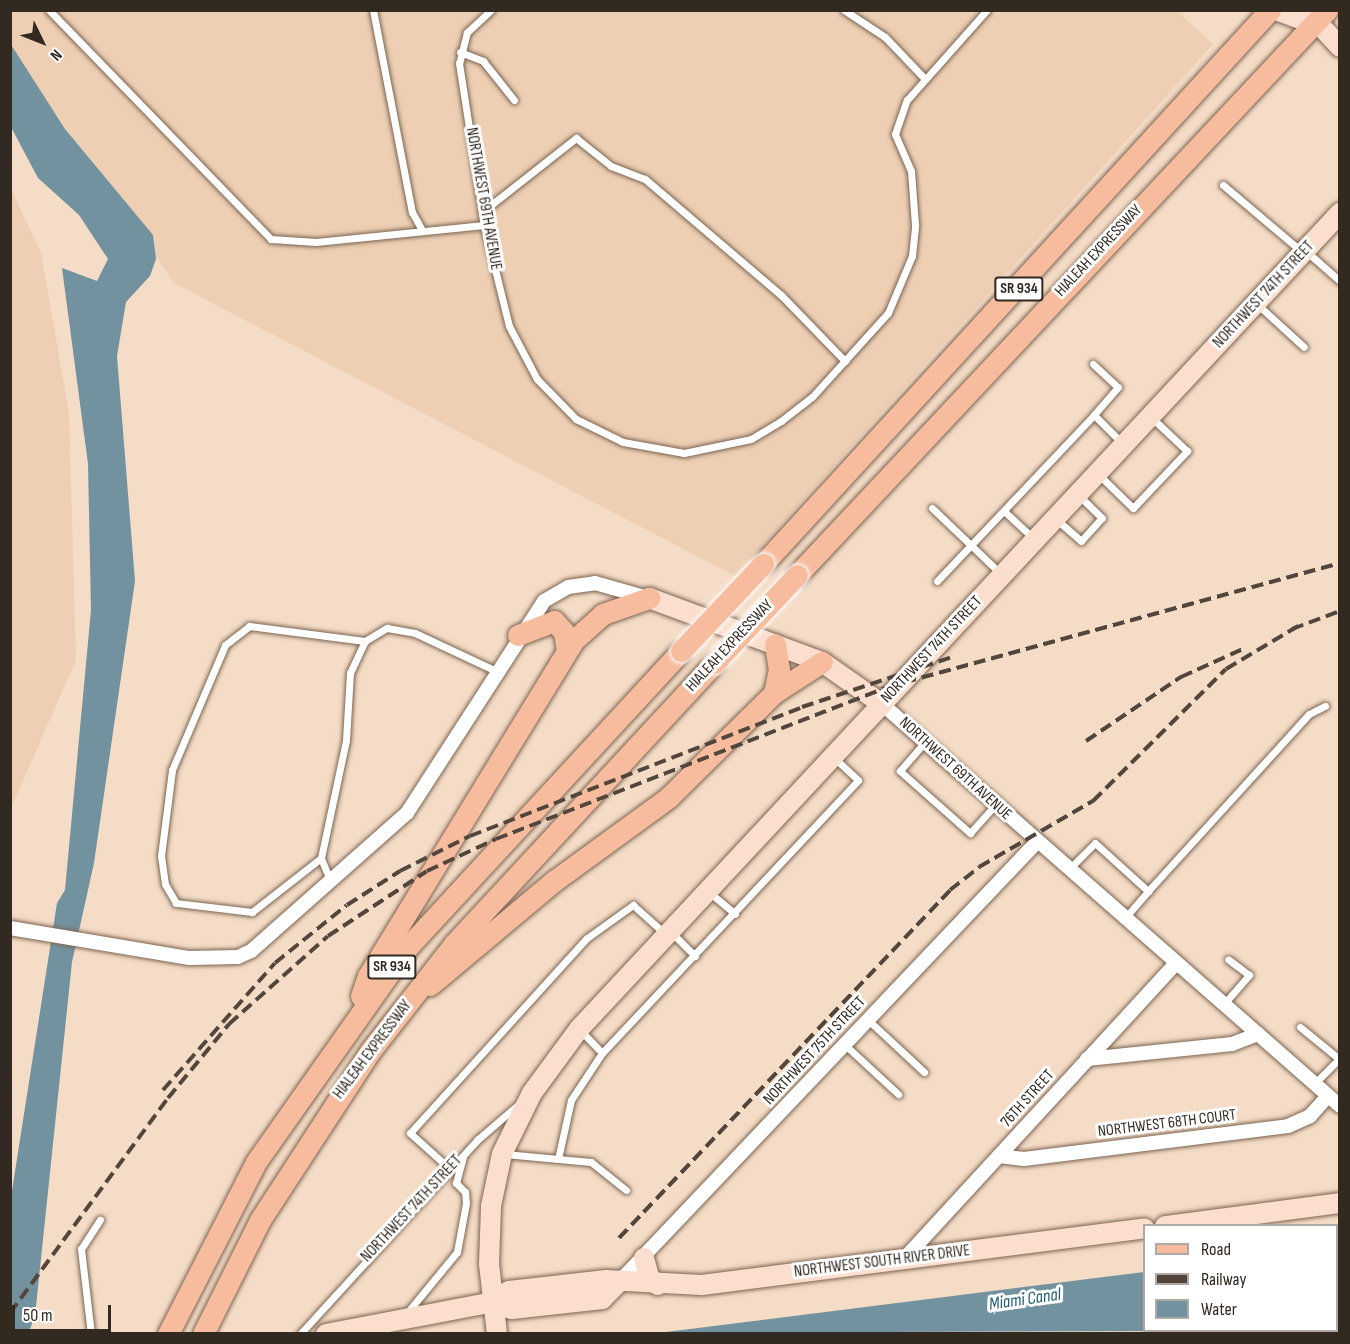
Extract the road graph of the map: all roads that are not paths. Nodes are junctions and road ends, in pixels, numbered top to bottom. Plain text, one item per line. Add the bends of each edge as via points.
1 (49, 10) edge
2 (373, 10) edge
3 (491, 10) edge
4 (844, 10) edge
5 (987, 10) edge
6 (1270, 10) edge
7 (1276, 10) edge
8 (1316, 15) edge
9 (1340, 47) edge
10 (460, 52) junction
11 (924, 78) junction
12 (514, 100) dead end
13 (1223, 185) dead end
14 (482, 212) junction
15 (1340, 213) edge
16 (484, 225) junction
17 (422, 230) junction
18 (1304, 251) junction
19 (1340, 281) edge
20 (1256, 304) junction
21 (1304, 347) dead end
22 (845, 361) junction
23 (1093, 364) dead end
24 (1094, 415) junction
25 (1150, 416) junction
26 (1124, 444) junction
27 (1097, 473) junction
28 (1077, 495) junction
29 (932, 508) dead end
30 (1004, 511) junction
31 (1055, 518) junction
32 (1035, 540) junction
33 (972, 546) junction
34 (1002, 575) junction
35 (938, 581) dead end
36 (649, 598) junction
37 (518, 635) junction
38 (365, 641) junction
39 (775, 644) junction
40 (567, 650) junction
41 (822, 662) junction
42 (496, 671) junction
43 (774, 693) junction
44 (882, 704) junction
45 (1325, 706) dead end
46 (924, 743) junction
47 (833, 757) junction
48 (995, 805) junction
49 (1037, 842) junction
50 (321, 858) junction
51 (1068, 870) junction
52 (332, 884) junction
53 (708, 890) junction
54 (1148, 891) junction
55 (735, 914) junction
56 (1124, 919) junction
57 (10, 928) edge
58 (668, 933) junction
59 (695, 956) junction
60 (1228, 959) dead end
61 (1176, 963) junction
62 (412, 997) junction
63 (1223, 1005) junction
64 (355, 1017) junction
65 (867, 1019) junction
66 (1300, 1027) dead end
67 (579, 1029) junction
68 (1258, 1034) junction
69 (844, 1044) junction
70 (602, 1053) junction
71 (1339, 1058) edge
72 (1087, 1059) junction
73 (924, 1072) dead end
74 (1314, 1084) junction
75 (532, 1093) junction
76 (898, 1094) dead end
77 (1328, 1096) junction
78 (1340, 1106) edge
79 (502, 1154) junction
80 (463, 1155) junction
81 (999, 1156) junction
82 (558, 1159) junction
83 (450, 1169) junction
84 (626, 1190) dead end
85 (1340, 1203) edge
86 (100, 1220) dead end
87 (1180, 1224) edge
88 (1143, 1228) edge
89 (644, 1258) junction
90 (905, 1258) junction
91 (618, 1283) junction
92 (658, 1285) junction
93 (489, 1303) junction
94 (402, 1319) junction
95 (207, 1327) edge
96 (496, 1331) edge
97 (168, 1333) edge
98 (91, 1334) edge
99 (300, 1334) edge
100 (326, 1334) edge

1 - 17 lane via 271,239 315,242
2 - 17 lane via 412,212
3 - 10 lane, NORTHWEST 69TH AVENUE via 467,32
4 - 11 lane via 885,37
5 - 11 lane, NORTHWEST 69TH AVENUE
6 - 64 main road, HIALEAH EXPRESSWAY / SR 934, bridge via 435,916
7 - 8 main road
8 - 9 main road
8 - 62 main road, HIALEAH EXPRESSWAY / SR 934, bridge via 563,823
10 - 12 lane via 483,61
10 - 14 lane, NORTHWEST 69TH AVENUE
11 - 22 lane, NORTHWEST 69TH AVENUE via 907,100 895,134 915,192 912,256 888,313
13 - 18 lane
14 - 16 lane, NORTHWEST 69TH AVENUE
14 - 22 lane via 576,138 611,166 645,179 781,295
15 - 18 main road, NORTHWEST 74TH STREET
16 - 17 lane
16 - 22 lane, NORTHWEST 69TH AVENUE via 509,326 526,363 556,401 599,433 684,453 751,439 812,397
18 - 19 lane
18 - 20 main road, NORTHWEST 74TH STREET
20 - 21 lane
20 - 25 main road, NORTHWEST 74TH STREET
23 - 24 lane via 1118,387
24 - 26 lane
24 - 30 lane
25 - 26 main road, NORTHWEST 74TH STREET
25 - 27 lane via 1187,451 1133,507
26 - 27 main road, NORTHWEST 74TH STREET
27 - 28 main road, NORTHWEST 74TH STREET
28 - 31 main road, NORTHWEST 74TH STREET
28 - 31 lane via 1102,518 1081,541
29 - 33 lane
30 - 32 lane
30 - 33 lane
31 - 32 main road, NORTHWEST 74TH STREET
32 - 34 main road, NORTHWEST 74TH STREET
33 - 34 lane
33 - 35 lane
34 - 44 main road, NORTHWEST 74TH STREET
36 - 37 street, NORTHWEST 69TH AVENUE via 595,583 568,587 544,601
36 - 39 main road, NORTHWEST 69TH AVENUE
36 - 40 main road via 594,620
37 - 40 main road via 543,621 554,621 566,636
37 - 42 street, NORTHWEST 69TH AVENUE
38 - 42 lane via 387,628 415,633
38 - 50 lane via 350,673 344,751
38 - 50 lane via 249,626 225,645 172,770 161,856 165,884 176,903 252,912
39 - 41 main road, NORTHWEST 69TH AVENUE
39 - 43 main road via 779,670
40 - 64 main road via 368,975
41 - 43 main road
41 - 44 main road, NORTHWEST 69TH AVENUE
42 - 52 street, NORTHWEST 69TH AVENUE via 407,813
43 - 62 main road via 669,797 554,881 454,968
44 - 46 street, NORTHWEST 69TH AVENUE
44 - 47 main road, NORTHWEST 74TH STREET
45 - 54 lane via 1310,714
46 - 48 street, NORTHWEST 69TH AVENUE
46 - 48 lane via 900,771 970,833
47 - 53 main road, NORTHWEST 74TH STREET
47 - 55 lane via 858,780
48 - 49 street, NORTHWEST 69TH AVENUE
49 - 51 street, NORTHWEST 69TH AVENUE
49 - 65 street, NORTHWEST 75TH STREET
50 - 52 lane
51 - 54 lane via 1095,843
51 - 56 street, NORTHWEST 69TH AVENUE
52 - 57 street, NORTHWEST 69TH AVENUE via 266,942 238,957 190,958 84,944
53 - 55 lane
53 - 58 main road, NORTHWEST 74TH STREET
54 - 56 lane
55 - 59 lane
56 - 61 street, NORTHWEST 69TH AVENUE
58 - 59 lane
58 - 67 main road, NORTHWEST 74TH STREET
58 - 83 lane via 633,905 587,938 410,1133
59 - 70 lane
60 - 63 lane via 1249,975
61 - 63 street, NORTHWEST 69TH AVENUE
61 - 72 street, 76TH STREET
62 - 95 main road, HIALEAH EXPRESSWAY / SR 934 via 325,1115 260,1220
63 - 68 street, NORTHWEST 69TH AVENUE
64 - 97 main road, HIALEAH EXPRESSWAY / SR 934 via 256,1162
65 - 69 street, NORTHWEST 75TH STREET
65 - 73 lane
66 - 71 lane
67 - 70 lane
67 - 75 main road, NORTHWEST 74TH STREET
68 - 72 street via 1232,1044
68 - 74 street, NORTHWEST 69TH AVENUE
69 - 76 lane
69 - 89 street, NORTHWEST 75TH STREET
70 - 82 lane via 571,1100
71 - 74 lane
72 - 81 street, 76TH STREET
74 - 77 street, NORTHWEST 69TH AVENUE
75 - 79 main road, NORTHWEST 74TH STREET
75 - 80 lane, NORTHWEST 74TH STREET
77 - 78 street, NORTHWEST 69TH AVENUE
77 - 81 street, NORTHWEST 68TH COURT via 1310,1116 1288,1126 1023,1158
79 - 82 lane
79 - 93 main road, NORTHWEST 74TH STREET via 491,1206
80 - 83 lane, NORTHWEST 74TH STREET
80 - 94 lane via 456,1183 465,1192 466,1203 457,1252
81 - 90 street, 76TH STREET
82 - 84 lane via 591,1162
83 - 99 lane, NORTHWEST 74TH STREET
85 - 87 main road
86 - 98 lane via 81,1249
88 - 90 main road, NORTHWEST SOUTH RIVER DRIVE
89 - 91 street, NORTHWEST 75TH STREET
89 - 92 main road via 649,1276
90 - 92 main road, NORTHWEST SOUTH RIVER DRIVE via 702,1285
91 - 92 main road, NORTHWEST SOUTH RIVER DRIVE
91 - 93 main road, NORTHWEST SOUTH RIVER DRIVE via 509,1291
93 - 94 main road, NORTHWEST SOUTH RIVER DRIVE
93 - 96 main road, NORTHWEST 74TH STREET
94 - 100 main road, NORTHWEST SOUTH RIVER DRIVE

